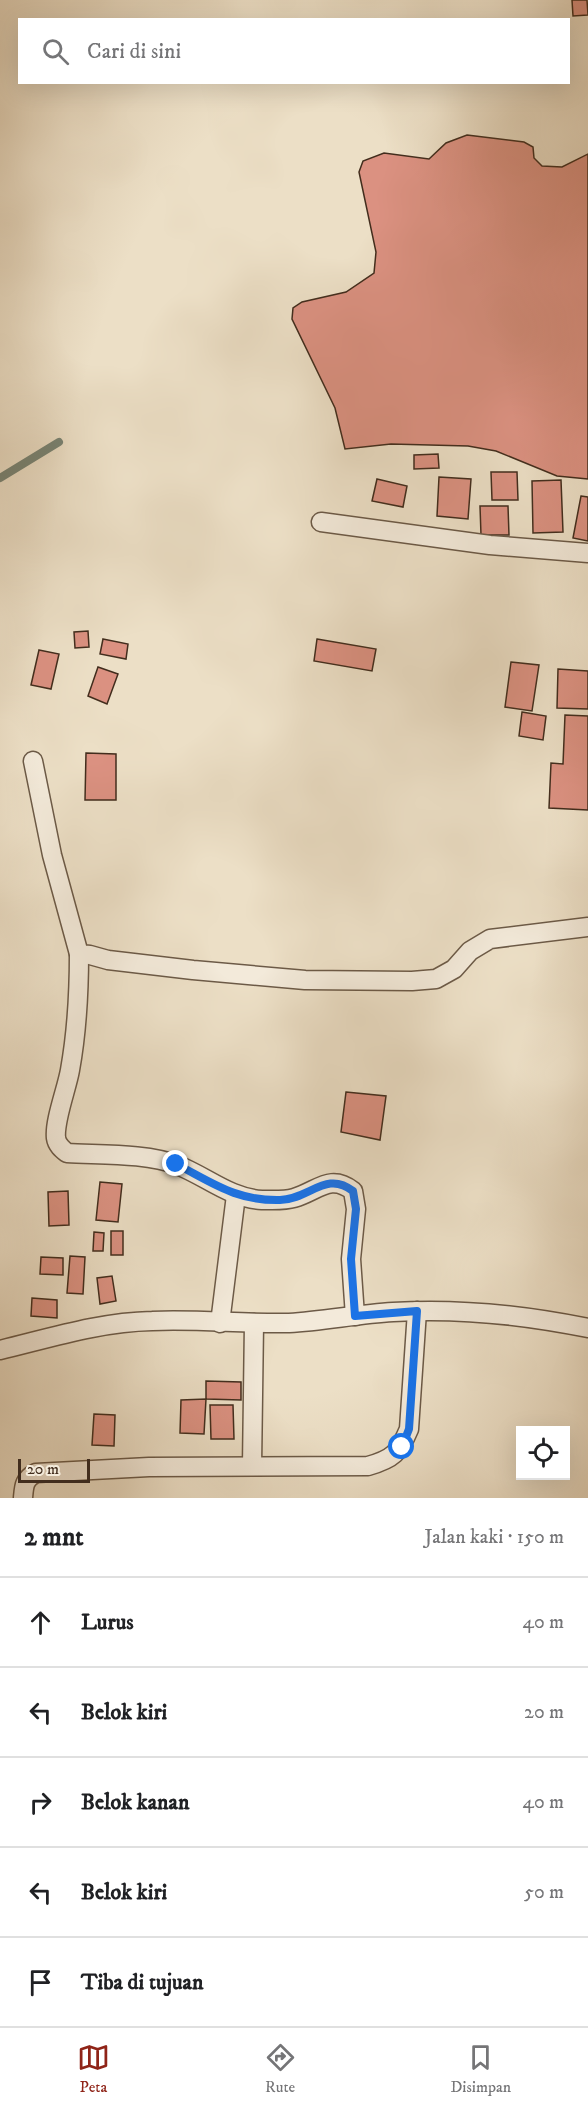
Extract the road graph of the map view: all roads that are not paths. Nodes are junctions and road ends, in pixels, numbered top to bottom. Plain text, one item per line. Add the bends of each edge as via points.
1 (321, 522) dead end
2 (588, 554) edge
3 (33, 761) dead end
4 (588, 927) edge
5 (79, 954) junction
6 (236, 1195) junction
7 (417, 1311) junction
8 (355, 1316) junction
9 (220, 1323) junction
10 (254, 1323) junction
11 (588, 1328) edge
12 (0, 1350) edge
13 (252, 1466) junction
14 (24, 1498) edge

1 - 2 street
3 - 5 street via 52,855
4 - 5 street via 490,939 436,979 412,981 294,979
5 - 6 street via 79,1005 57,1129 59,1146 67,1153 176,1164
6 - 8 street via 282,1200 331,1182 343,1183 353,1191 356,1209 351,1259
6 - 9 street
7 - 8 street
7 - 11 street via 511,1315
7 - 13 street via 409,1429 402,1447 392,1457 368,1466
8 - 10 street
9 - 10 street
9 - 12 street via 115,1323
10 - 13 street
13 - 14 street via 36,1473 24,1484

